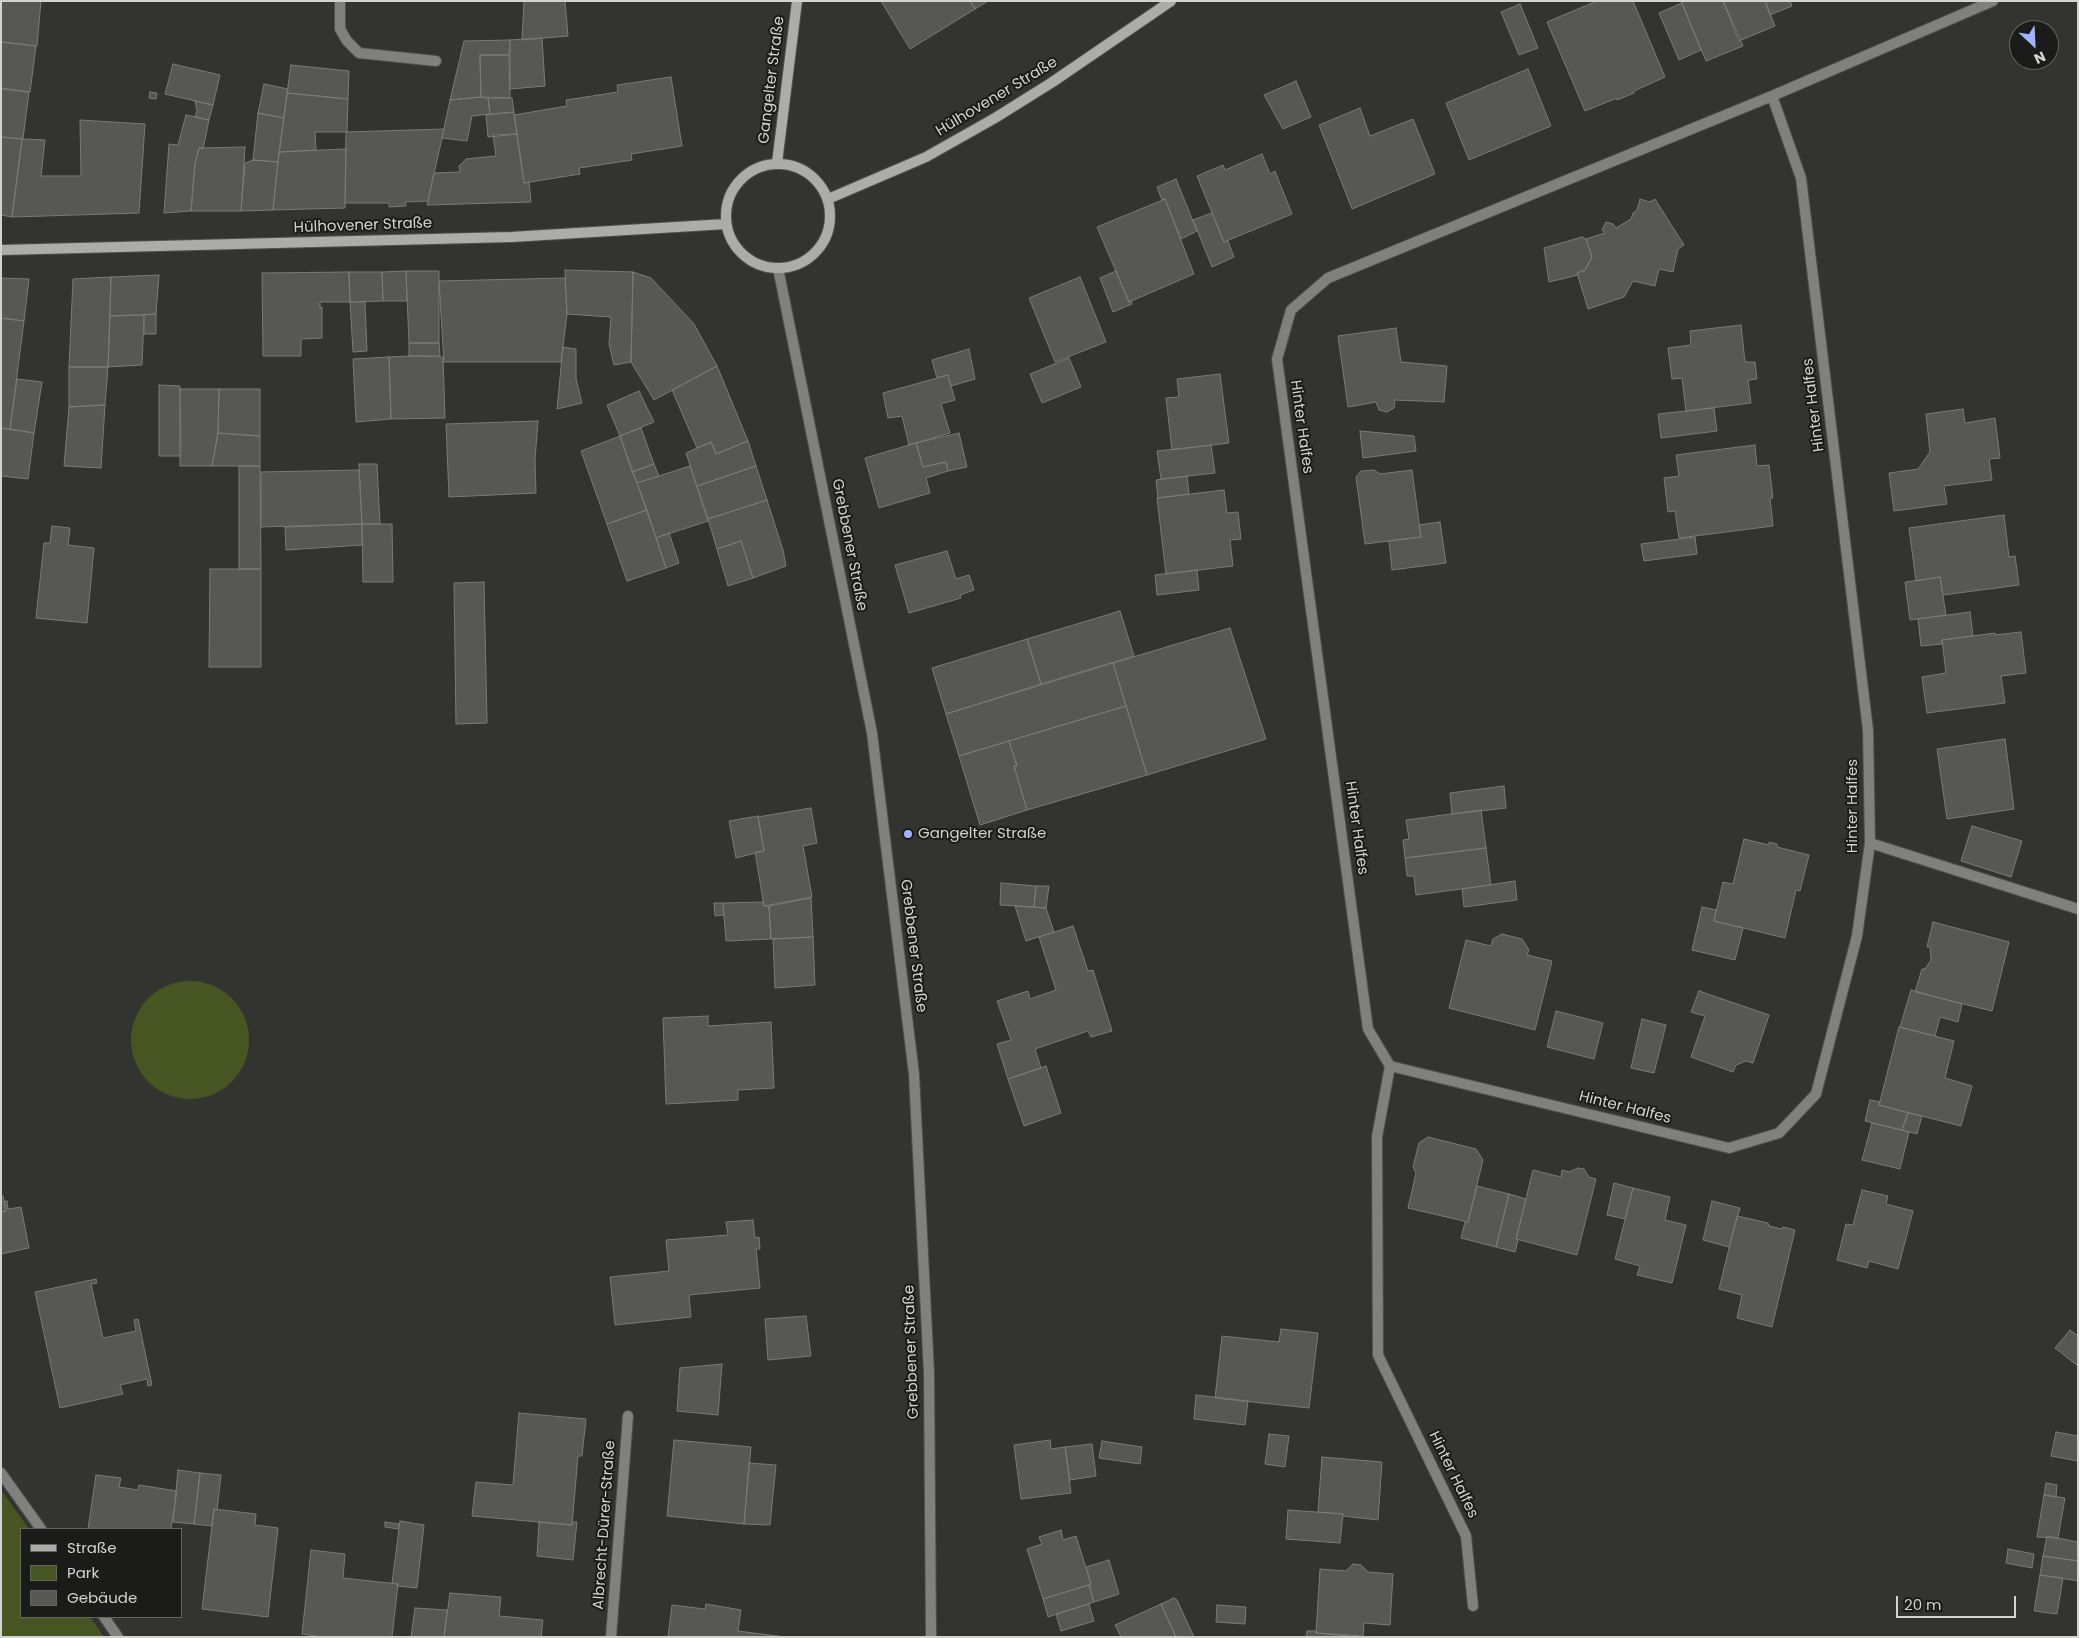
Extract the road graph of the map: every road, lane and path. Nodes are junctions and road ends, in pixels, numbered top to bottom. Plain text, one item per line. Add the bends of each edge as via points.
1 (340, 1) edge
2 (797, 1) edge
3 (1170, 1) edge
4 (1993, 1) edge
5 (436, 61) dead end
6 (1772, 96) junction
7 (777, 163) junction
8 (828, 199) junction
9 (726, 224) junction
10 (1, 250) edge
11 (778, 268) junction
12 (1870, 843) junction
13 (2078, 910) edge
14 (1390, 1066) junction
15 (628, 1416) dead end
16 (1, 1473) edge
17 (40, 1528) edge
18 (1473, 1606) dead end
19 (105, 1618) edge
20 (118, 1637) edge
21 (611, 1637) edge
22 (931, 1637) edge

1 - 5 street via 340,29 359,53
2 - 7 main road, Gangelter Straße
3 - 8 main road, Hülhovener Straße via 994,118 926,157
4 - 6 street, Hinter Halfes
6 - 12 street, Hinter Halfes via 1801,178 1868,730
6 - 14 street, Hinter Halfes via 1328,278 1292,310 1277,359 1368,1029
7 - 8 main road via 793,165 809,173
7 - 9 main road via 749,172 738,182 730,195
8 - 11 main road via 831,215 821,246 802,262
9 - 10 main road, Hülhovener Straße via 502,237
9 - 11 main road via 732,241 744,256 760,265
11 - 22 street, Grebbener Straße via 872,733 914,1074 929,1373
12 - 13 street
12 - 14 street, Hinter Halfes via 1857,936 1816,1094 1779,1133 1729,1148
14 - 18 street, Hinter Halfes via 1377,1137 1378,1355 1466,1536
15 - 21 street, Albrecht-Dürer-Straße
16 - 17 street
19 - 20 street

